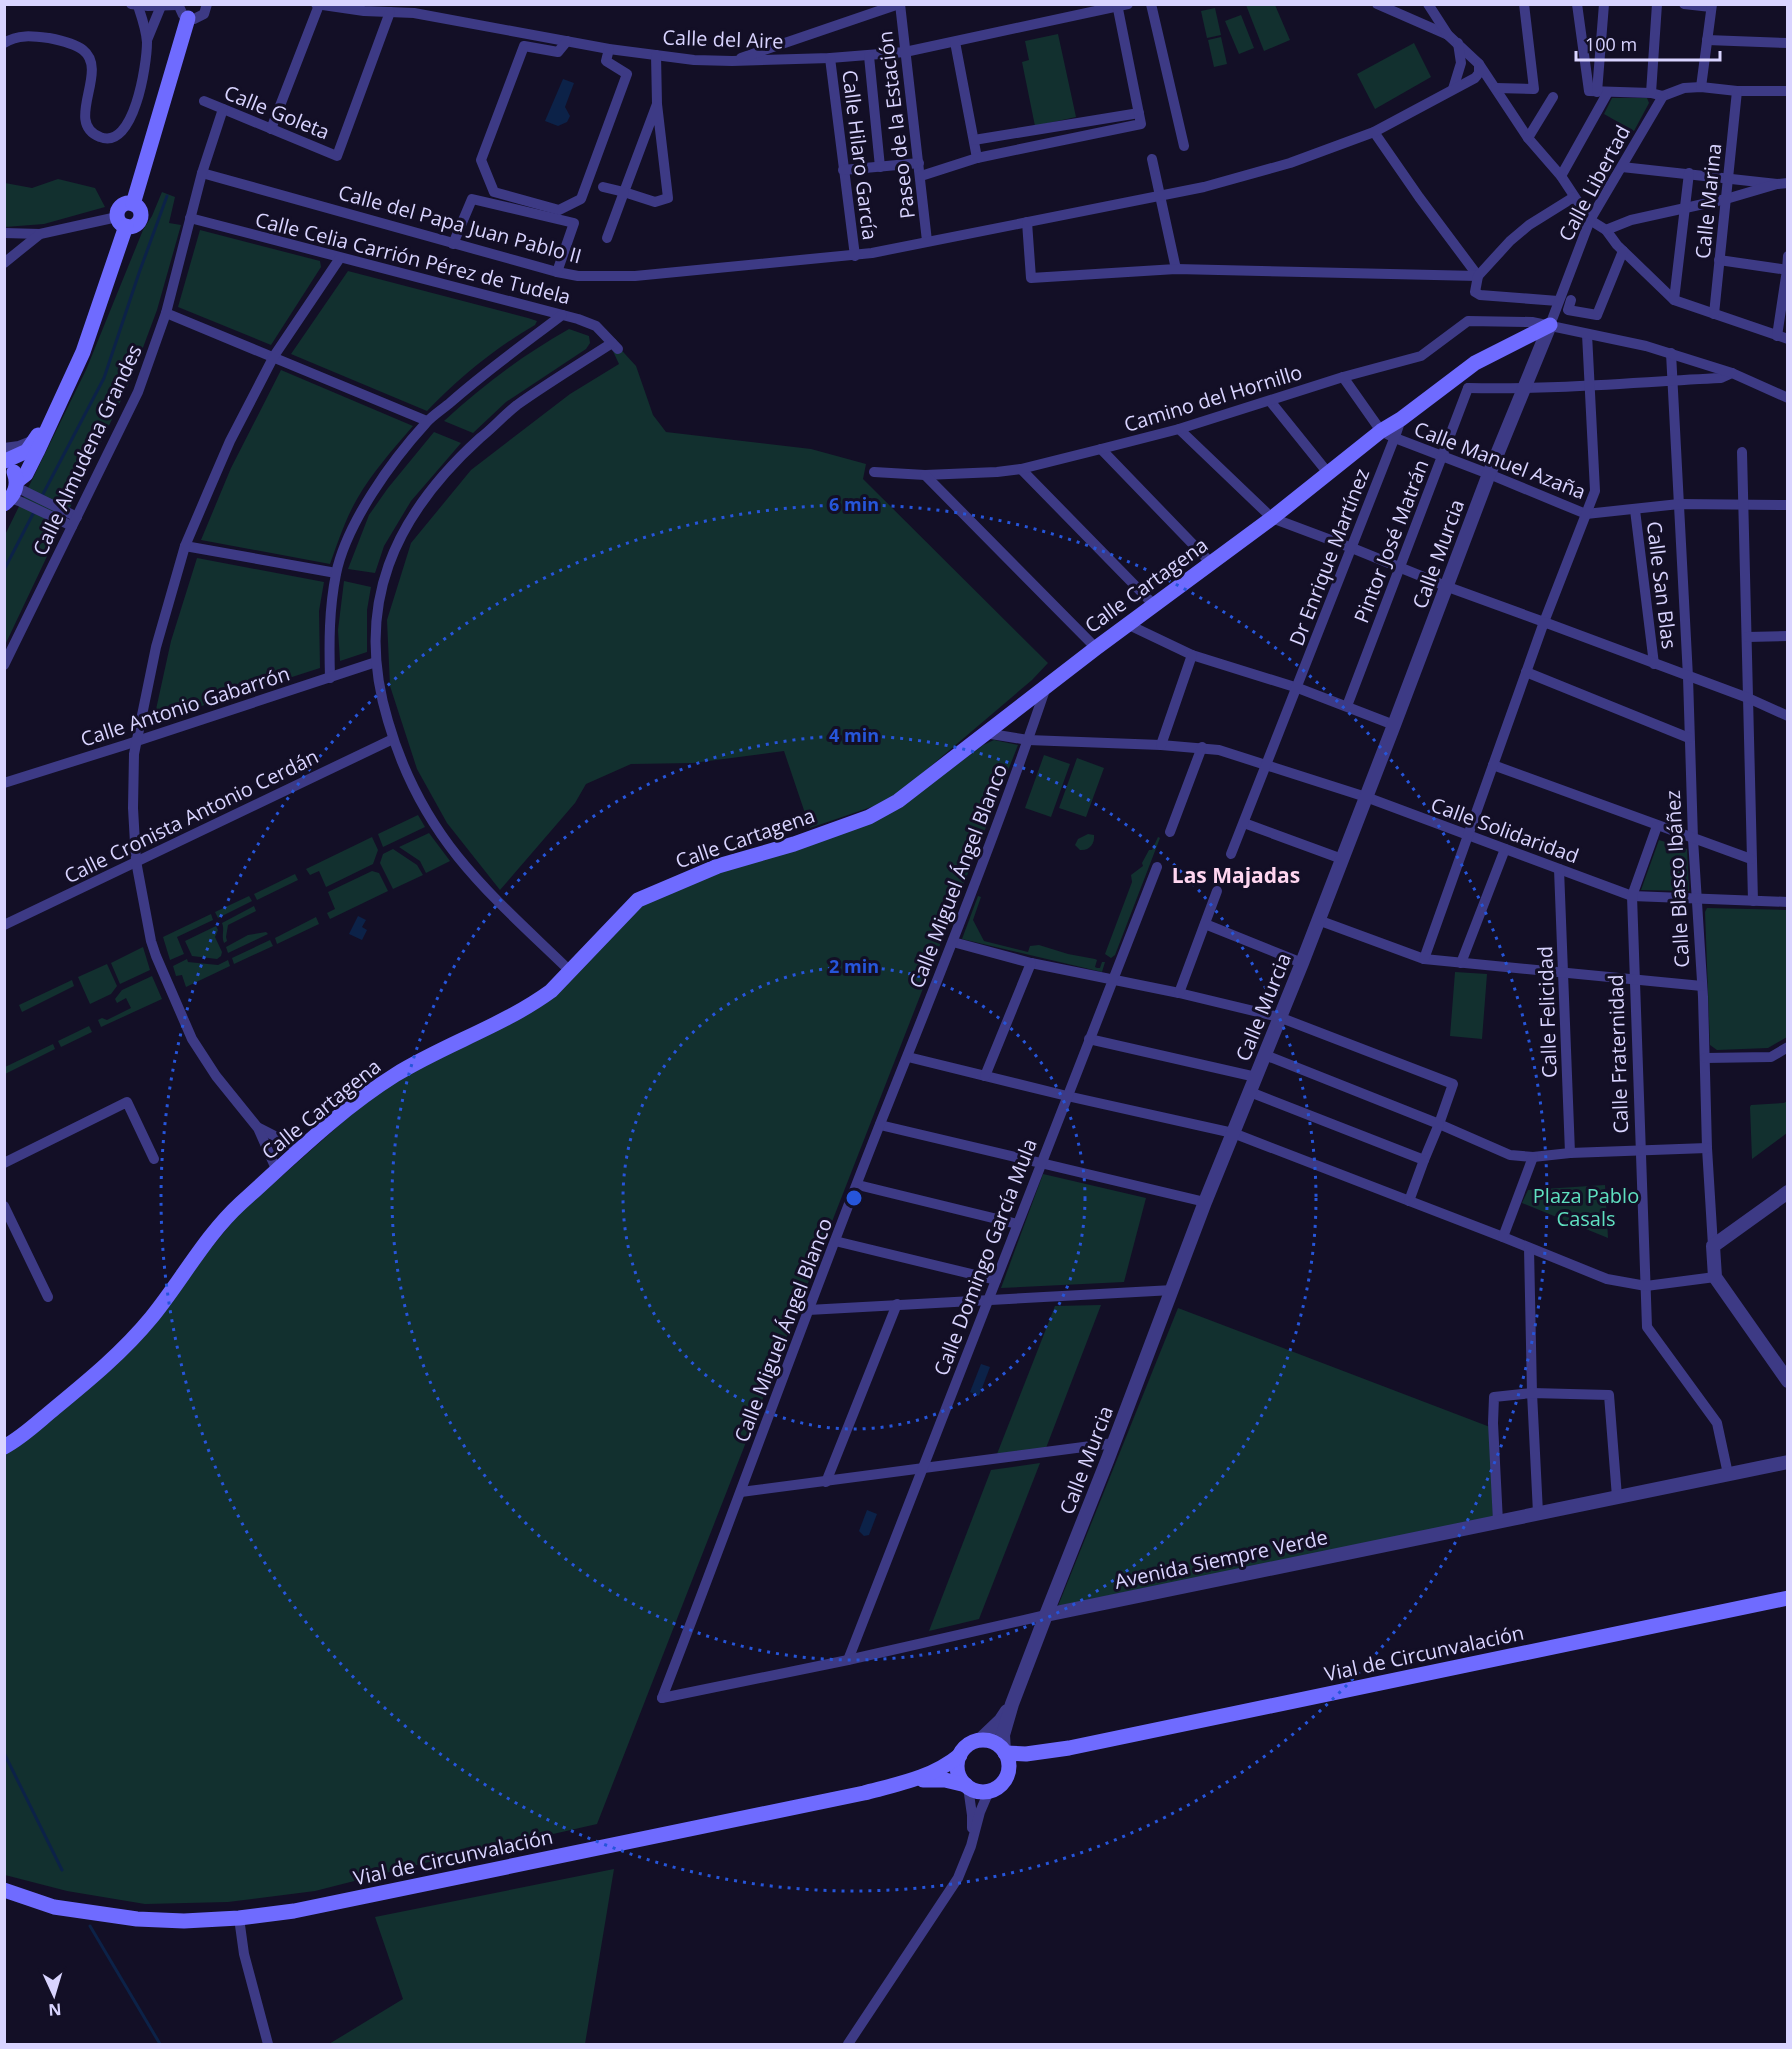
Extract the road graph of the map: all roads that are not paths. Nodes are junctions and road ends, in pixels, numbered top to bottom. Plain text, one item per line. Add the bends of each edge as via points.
1 (207, 4) edge
2 (900, 4) edge
3 (1151, 4) edge
4 (1377, 4) edge
5 (1428, 4) edge
6 (1524, 4) edge
7 (1578, 4) edge
8 (1604, 4) edge
9 (1657, 4) edge
10 (1684, 4) edge
11 (134, 5) edge
12 (178, 5) edge
13 (317, 5) edge
14 (1121, 5) edge
15 (162, 6) edge
16 (1712, 6) edge
17 (390, 12) junction
18 (189, 18) junction
19 (1449, 35) junction
20 (147, 40) junction
21 (1707, 40) junction
22 (567, 41) junction
23 (955, 42) junction
24 (1458, 43) junction
25 (1788, 43) edge
26 (4, 44) edge
27 (781, 44) junction
28 (609, 49) junction
29 (905, 52) junction
30 (656, 55) junction
31 (869, 56) junction
32 (830, 58) junction
33 (784, 60) junction
34 (732, 61) junction
35 (1477, 61) junction
36 (1460, 66) junction
37 (1473, 79) junction
38 (1495, 86) junction
39 (1701, 87) junction
40 (1453, 88) junction
41 (1737, 91) junction
42 (1788, 91) edge
43 (1598, 92) junction
44 (1650, 93) junction
45 (1663, 96) junction
46 (1553, 97) dead end
47 (204, 101) dead end
48 (657, 104) junction
49 (223, 109) junction
50 (1139, 113) junction
51 (272, 129) junction
52 (1374, 132) junction
53 (1528, 138) junction
54 (974, 140) junction
55 (1184, 146) dead end
56 (977, 158) junction
57 (1152, 159) dead end
58 (919, 163) junction
59 (880, 167) junction
60 (1622, 167) junction
61 (843, 170) junction
62 (202, 173) junction
63 (1689, 173) junction
64 (921, 176) junction
65 (1561, 176) junction
66 (1729, 178) junction
67 (1782, 184) edge
68 (603, 187) dead end
69 (624, 192) junction
70 (1159, 195) junction
71 (1574, 197) junction
72 (1726, 199) junction
73 (1684, 208) junction
74 (190, 218) junction
75 (1590, 220) junction
76 (121, 222) junction
77 (1027, 222) junction
78 (1606, 230) junction
79 (4, 233) edge
80 (40, 234) junction
81 (607, 238) dead end
82 (927, 241) junction
83 (453, 244) junction
84 (1620, 248) junction
85 (855, 256) junction
86 (1788, 256) edge
87 (340, 258) junction
88 (1719, 260) junction
89 (4, 263) edge
90 (1176, 269) junction
91 (1787, 270) edge
92 (557, 272) junction
93 (1478, 276) junction
94 (1571, 300) dead end
95 (1674, 300) junction
96 (1558, 301) junction
97 (166, 313) junction
98 (1714, 314) junction
99 (562, 315) junction
100 (1550, 325) junction
101 (1587, 334) junction
102 (1782, 338) edge
103 (1671, 353) junction
104 (274, 357) junction
105 (1465, 372) junction
106 (1732, 373) junction
107 (1343, 377) junction
108 (1672, 381) junction
109 (1590, 386) junction
110 (1468, 388) junction
111 (1524, 389) junction
112 (1788, 398) edge
113 (61, 400) junction
114 (1270, 401) junction
115 (428, 422) junction
116 (1179, 429) junction
117 (1388, 435) junction
118 (1101, 450) junction
119 (1742, 452) dead end
120 (5, 456) edge
121 (1443, 456) junction
122 (1021, 469) junction
123 (874, 471) dead end
124 (1328, 473) junction
125 (1489, 474) junction
126 (925, 475) junction
127 (10, 497) edge
128 (1679, 504) junction
129 (1743, 505) junction
130 (1788, 505) edge
131 (1635, 510) junction
132 (1586, 514) junction
133 (1272, 518) junction
134 (74, 522) junction
135 (185, 546) junction
136 (1352, 548) junction
137 (1212, 563) junction
138 (1400, 567) junction
139 (336, 573) junction
140 (1448, 587) junction
141 (1155, 606) junction
142 (1544, 622) junction
143 (1129, 625) junction
144 (1788, 636) edge
145 (1747, 637) junction
146 (1096, 648) junction
147 (1192, 655) junction
148 (376, 662) junction
149 (1654, 664) junction
150 (4, 665) edge
151 (1526, 672) junction
152 (1688, 676) junction
153 (330, 678) junction
154 (1046, 687) junction
155 (1298, 688) junction
156 (1748, 698) junction
157 (1347, 706) junction
158 (1788, 716) edge
159 (1394, 725) junction
160 (985, 733) junction
161 (393, 738) junction
162 (1689, 738) junction
163 (1028, 740) junction
164 (136, 741) junction
165 (1161, 745) junction
166 (1202, 747) junction
167 (1266, 765) junction
168 (1493, 765) junction
169 (4, 783) edge
170 (1366, 797) junction
171 (1245, 823) junction
172 (1657, 826) junction
173 (1170, 832) dead end
174 (1468, 836) junction
175 (1693, 839) junction
176 (1505, 849) junction
177 (1231, 854) dead end
178 (1342, 859) junction
179 (1751, 859) junction
180 (136, 861) junction
181 (1157, 867) dead end
182 (1559, 869) junction
183 (1217, 891) dead end
184 (1632, 896) junction
185 (1698, 899) junction
186 (1753, 901) junction
187 (1788, 902) edge
188 (1318, 920) junction
189 (1205, 924) junction
190 (4, 925) edge
191 (953, 942) junction
192 (1424, 959) junction
193 (1031, 963) junction
194 (1302, 963) junction
195 (1461, 963) junction
196 (569, 970) junction
197 (1564, 973) junction
198 (1113, 979) junction
199 (1634, 980) junction
200 (1702, 986) junction
201 (1179, 993) junction
202 (1279, 1017) junction
203 (1089, 1039) junction
204 (1788, 1047) edge
205 (1265, 1055) junction
206 (908, 1057) junction
207 (1705, 1058) junction
208 (985, 1076) junction
209 (1256, 1077) junction
210 (1250, 1092) junction
211 (1067, 1096) junction
212 (1439, 1124) junction
213 (880, 1125) junction
214 (258, 1128) junction
215 (1233, 1133) junction
216 (1707, 1148) junction
217 (302, 1150) junction
218 (1640, 1150) junction
219 (1570, 1153) junction
220 (1533, 1157) junction
221 (154, 1159) dead end
222 (1424, 1160) junction
223 (4, 1163) edge
224 (1041, 1164) junction
225 (277, 1171) junction
226 (858, 1185) junction
227 (1788, 1192) edge
228 (1409, 1201) junction
229 (1205, 1202) junction
230 (4, 1206) edge
231 (1017, 1224) junction
232 (1503, 1237) junction
233 (835, 1241) junction
234 (1713, 1246) junction
235 (1529, 1248) junction
236 (1715, 1277) junction
237 (996, 1280) junction
238 (1646, 1286) junction
239 (1173, 1290) junction
240 (48, 1297) dead end
241 (988, 1300) junction
242 (897, 1304) junction
243 (808, 1310) junction
244 (1788, 1381) edge
245 (1532, 1394) junction
246 (1114, 1443) junction
247 (4, 1447) edge
248 (1788, 1462) edge
249 (922, 1470) junction
250 (1728, 1474) junction
251 (826, 1482) junction
252 (741, 1492) junction
253 (1617, 1497) junction
254 (1538, 1513) junction
255 (1498, 1522) junction
256 (1788, 1598) edge
257 (1046, 1615) junction
258 (848, 1660) junction
259 (663, 1698) joint
260 (1012, 1704) junction
261 (980, 1740) junction
262 (1069, 1748) junction
263 (1005, 1752) junction
264 (960, 1755) junction
265 (1007, 1775) junction
266 (908, 1782) junction
267 (967, 1786) junction
268 (989, 1791) junction
269 (971, 1846) junction
270 (4, 1890) edge
271 (239, 1918) junction
272 (268, 2044) edge
273 (848, 2044) edge

1 - 18 street via 202,16
2 - 27 street
2 - 29 street, Paseo de la Estación
3 - 55 street
4 - 19 street
5 - 19 street
6 - 38 street via 1534,89
7 - 43 street
8 - 43 street
9 - 44 street
10 - 16 street
11 - 15 street
11 - 20 street via 143,20
12 - 15 street
12 - 18 street
13 - 17 street, Calle del Aire
13 - 51 street
14 - 23 street, Calle del Aire
14 - 50 street
15 - 20 street
16 - 21 street
17 - 22 street, Calle del Aire
17 - 51 street, Calle Goleta via 337,156
18 - 76 main road via 133,204 139,209 140,218 135,225
19 - 24 street
20 - 26 street via 143,77 132,114 125,129 109,138 92,132 86,123 92,65 83,50 34,36 21,36
21 - 25 street
21 - 39 street
22 - 28 street, Calle del Aire
22 - 28 street via 558,52 524,46 481,160 494,192 559,210 581,199 627,74 606,61
23 - 29 street, Calle del Aire
23 - 54 street
24 - 35 street
24 - 36 street
27 - 33 street
27 - 34 street
28 - 30 street, Calle del Aire
29 - 31 street, Calle del Aire
29 - 58 street, Paseo de la Estación
30 - 34 street, Calle del Aire
30 - 48 street
31 - 32 street, Calle del Aire
31 - 59 street
32 - 33 street, Calle del Aire
32 - 61 street, Calle Hilaro García
33 - 34 street, Calle del Aire
35 - 36 street via 1467,59
35 - 37 street via 1480,70
35 - 38 street
36 - 37 street via 1462,76
36 - 40 street
37 - 38 street
37 - 40 street, Calle del Papa Juan Pablo II
38 - 53 street
39 - 41 street
39 - 45 street
40 - 52 street, Calle del Papa Juan Pablo II
41 - 42 street
41 - 66 street, Calle Marina
43 - 44 street
43 - 65 street
44 - 45 street
45 - 60 street, Calle Libertad
46 - 53 street
47 - 49 street, Calle Goleta
48 - 69 street
48 - 69 street via 668,198 655,202
49 - 51 street, Calle Goleta
49 - 62 street, Calle Almudena Grandes
50 - 54 street
50 - 56 street via 1141,124
52 - 70 street, Calle del Papa Juan Pablo II via 1246,177
52 - 93 street
53 - 65 street
54 - 56 street
56 - 64 street
57 - 70 street
58 - 59 street
58 - 64 street, Paseo de la Estación
59 - 61 street
60 - 63 street
60 - 75 street, Calle Libertad
61 - 85 street, Calle Hilaro García
62 - 74 street, Calle Almudena Grandes
62 - 83 street, Calle del Papa Juan Pablo II
63 - 66 street
63 - 73 street
64 - 82 street, Paseo de la Estación
65 - 71 street
66 - 67 street
66 - 72 street, Calle Marina
67 - 72 street
68 - 69 street
69 - 81 street
70 - 77 street, Calle del Papa Juan Pablo II
70 - 90 street
71 - 75 street
71 - 93 street via 1529,225
72 - 73 street
72 - 88 street, Calle Marina
73 - 78 street
73 - 95 street
74 - 87 street, Calle Celia Carrión Pérez de Tudela
74 - 97 street, Calle Almudena Grandes
75 - 78 street
75 - 96 street, Calle Libertad
76 - 80 street
76 - 113 main road via 83,352
77 - 82 street, Calle del Papa Juan Pablo II
77 - 90 street via 1031,278
78 - 84 street
79 - 80 street
80 - 89 street
82 - 85 street, Calle del Papa Juan Pablo II
83 - 92 street, Calle del Papa Juan Pablo II
83 - 92 street via 472,199 574,223
84 - 94 street via 1597,315 1568,310
84 - 95 street
85 - 92 street, Calle del Papa Juan Pablo II via 635,276
86 - 91 street
87 - 99 street, Calle Celia Carrión Pérez de Tudela
87 - 104 street
88 - 91 street
88 - 98 street, Calle Marina
90 - 93 street
91 - 102 street
93 - 96 street via 1475,292 1480,296
95 - 98 street
96 - 100 street, Calle Libertad
97 - 104 street
97 - 134 street, Calle Almudena Grandes via 138,392
98 - 102 street
99 - 115 street
99 - 148 street, Calle Celia Carrión Pérez de Tudela via 596,326 615,346 516,406 453,464 418,508 383,579 377,610
100 - 101 street, Camino del Hornillo
100 - 105 main road, Calle Cartagena via 1475,363
100 - 107 street, Camino del Hornillo via 1468,321 1421,356
100 - 111 street, Calle Murcia
101 - 103 street, Camino del Hornillo
101 - 109 street
103 - 106 street, Camino del Hornillo
103 - 108 street, Calle Blasco Ibáñez
104 - 115 street
104 - 135 street via 230,441
105 - 110 street
105 - 117 main road, Calle Cartagena via 1401,419
106 - 108 street via 1720,378
106 - 112 street, Camino del Hornillo
107 - 114 street, Camino del Hornillo
107 - 117 street
108 - 109 street
108 - 128 street, Calle Blasco Ibáñez
109 - 111 street
109 - 132 street via 1595,491
110 - 111 street
110 - 121 street, Pintor José Matrán
111 - 125 street, Calle Murcia
113 - 120 main road via 27,451
113 - 127 main road via 26,474
114 - 116 street, Camino del Hornillo
114 - 124 street
115 - 139 street via 362,510
116 - 118 street, Camino del Hornillo
116 - 133 street
117 - 121 street, Calle Manuel Azaña
117 - 124 main road, Calle Cartagena
117 - 136 street, Dr Enrique Martínez
118 - 122 street, Camino del Hornillo
118 - 137 street
119 - 129 street
120 - 127 main road via 13,469
121 - 125 street, Calle Manuel Azaña
121 - 138 street, Pintor José Matrán
122 - 126 street, Camino del Hornillo
122 - 141 street
123 - 126 street, Camino del Hornillo
124 - 133 main road, Calle Cartagena
125 - 132 street, Calle Manuel Azaña
125 - 140 street, Calle Murcia
126 - 146 street
127 - 134 street via 35,503
128 - 129 street, Calle Manuel Azaña
128 - 131 street, Calle Manuel Azaña
128 - 152 street, Calle Blasco Ibáñez
129 - 130 street, Calle Manuel Azaña
129 - 145 street
131 - 132 street, Calle Manuel Azaña
131 - 149 street, Calle San Blas
132 - 142 street
133 - 136 street
133 - 137 main road, Calle Cartagena
134 - 150 street, Calle Almudena Grandes
135 - 139 street
135 - 164 street via 156,646
136 - 138 street
136 - 155 street, Dr Enrique Martínez
137 - 141 main road, Calle Cartagena
138 - 140 street
138 - 157 street, Pintor José Matrán
139 - 153 street via 328,629
140 - 142 street
140 - 159 street, Calle Murcia
141 - 143 main road, Calle Cartagena
142 - 149 street
142 - 151 street
143 - 146 main road, Calle Cartagena
143 - 147 street
144 - 145 street
145 - 156 street
146 - 154 main road, Calle Cartagena
147 - 155 street
147 - 165 street
148 - 153 street, Calle Antonio Gabarrón
148 - 161 street
149 - 152 street
151 - 162 street
151 - 168 street
152 - 156 street
152 - 162 street, Calle Blasco Ibáñez
153 - 164 street, Calle Antonio Gabarrón
154 - 160 main road, Calle Cartagena
154 - 163 street, Calle Miguel Ángel Blanco
155 - 157 street
155 - 167 street, Dr Enrique Martínez
156 - 158 street
156 - 179 street
157 - 159 street
159 - 170 street, Calle Murcia
160 - 163 street, Calle Solidaridad
160 - 196 main road, Calle Cartagena via 884,810 794,844 718,866 638,900
161 - 180 street, Calle Cronista Antonio Cerdán
161 - 196 street via 427,814 459,859
162 - 175 street, Calle Blasco Ibáñez
163 - 165 street, Calle Solidaridad
163 - 191 street, Calle Miguel Ángel Blanco
164 - 169 street, Calle Antonio Gabarrón
164 - 180 street
165 - 166 street, Calle Solidaridad
166 - 167 street, Calle Solidaridad
166 - 173 street
167 - 170 street, Calle Solidaridad
167 - 171 street, Dr Enrique Martínez
168 - 172 street
168 - 174 street
170 - 174 street, Calle Solidaridad
170 - 178 street, Calle Murcia
171 - 177 street, Dr Enrique Martínez
171 - 178 street
172 - 175 street
172 - 184 street, Calle Fraternidad
174 - 176 street, Calle Solidaridad
174 - 192 street
175 - 179 street
175 - 185 street, Calle Blasco Ibáñez
176 - 182 street, Calle Solidaridad
176 - 195 street
178 - 188 street, Calle Murcia
179 - 186 street
180 - 190 street, Calle Cronista Antonio Cerdán
180 - 214 street via 151,941 192,1039
181 - 198 street, Calle Domingo García Mula
182 - 184 street, Calle Solidaridad
182 - 197 street, Calle Felicidad
183 - 189 street
184 - 185 street, Calle Solidaridad
184 - 199 street, Calle Fraternidad
185 - 186 street, Calle Solidaridad
185 - 200 street, Calle Blasco Ibáñez
186 - 187 street, Calle Solidaridad
188 - 192 street
188 - 194 street, Calle Murcia
189 - 194 street
189 - 201 street
191 - 193 street
191 - 206 street, Calle Miguel Ángel Blanco
192 - 195 street
193 - 198 street
193 - 208 street
194 - 202 street, Calle Murcia
195 - 197 street
196 - 217 main road, Calle Cartagena via 534,1003 394,1076
197 - 199 street
197 - 219 street, Calle Felicidad
198 - 201 street
198 - 203 street, Calle Domingo García Mula
199 - 200 street
199 - 218 street, Calle Fraternidad
200 - 207 street, Calle Blasco Ibáñez
201 - 202 street
202 - 205 street, Calle Murcia
202 - 212 street via 1453,1084
203 - 209 street
203 - 211 street, Calle Domingo García Mula
204 - 207 street via 1771,1057
205 - 209 street, Calle Murcia
205 - 212 street
206 - 208 street
206 - 213 street, Calle Miguel Ángel Blanco
207 - 216 street, Calle Blasco Ibáñez
208 - 211 street
209 - 210 street, Calle Murcia
210 - 215 street, Calle Murcia
210 - 222 street
211 - 215 street
211 - 224 street, Calle Domingo García Mula
212 - 220 street via 1510,1155
212 - 222 street
213 - 224 street
213 - 226 street, Calle Miguel Ángel Blanco
214 - 217 street
214 - 225 street
215 - 228 street
215 - 229 street, Calle Murcia
216 - 218 street
216 - 234 street, Calle Blasco Ibáñez
217 - 225 main road, Calle Cartagena
218 - 219 street
218 - 238 street, Calle Fraternidad
219 - 220 street
220 - 232 street
221 - 223 street via 127,1102
222 - 228 street
224 - 229 street
224 - 231 street, Calle Domingo García Mula
225 - 247 main road, Calle Cartagena via 218,1228 121,1352
226 - 231 street
226 - 233 street, Calle Miguel Ángel Blanco
227 - 234 street
228 - 232 street
229 - 239 street, Calle Murcia
230 - 240 street
231 - 237 street, Calle Domingo García Mula
232 - 235 street
233 - 237 street
233 - 243 street, Calle Miguel Ángel Blanco
234 - 236 street, Calle Blasco Ibáñez
235 - 238 street via 1607,1279
235 - 245 street
236 - 238 street
236 - 244 street
237 - 241 street, Calle Domingo García Mula
238 - 250 street, Calle Fraternidad via 1647,1327 1717,1423
239 - 241 street
239 - 246 street, Calle Murcia
241 - 242 street
241 - 249 street, Calle Domingo García Mula
242 - 243 street
242 - 251 street
243 - 252 street, Calle Miguel Ángel Blanco
245 - 253 street via 1609,1395
245 - 254 street
245 - 255 street via 1494,1397
246 - 249 street
246 - 257 street, Calle Murcia
248 - 250 street, Avenida Siempre Verde
249 - 251 street
249 - 258 street, Calle Domingo García Mula
250 - 253 street, Avenida Siempre Verde
251 - 252 street
252 - 259 street, Calle Miguel Ángel Blanco
253 - 254 street, Avenida Siempre Verde
254 - 255 street, Avenida Siempre Verde
255 - 257 street, Avenida Siempre Verde
256 - 262 main road, Vial de Circunvalación
257 - 258 street, Avenida Siempre Verde
257 - 260 street, Calle Murcia
258 - 259 street, Avenida Siempre Verde
260 - 261 street, Calle Murcia
260 - 263 street, Calle Murcia via 1003,1735
261 - 263 main road via 993,1742
261 - 264 main road
262 - 263 main road, Vial de Circunvalación via 1026,1754
262 - 265 main road, Vial de Circunvalación via 1023,1764
263 - 265 main road
264 - 266 main road, Vial de Circunvalación via 944,1767
264 - 267 main road via 958,1772
265 - 268 main road
266 - 267 main road, Vial de Circunvalación via 945,1779
266 - 271 main road, Vial de Circunvalación via 294,1911
267 - 268 main road
267 - 269 street via 972,1815
268 - 269 street
269 - 273 street via 958,1878
270 - 271 main road, Vial de Circunvalación via 54,1907 137,1919
271 - 272 street via 244,1954

